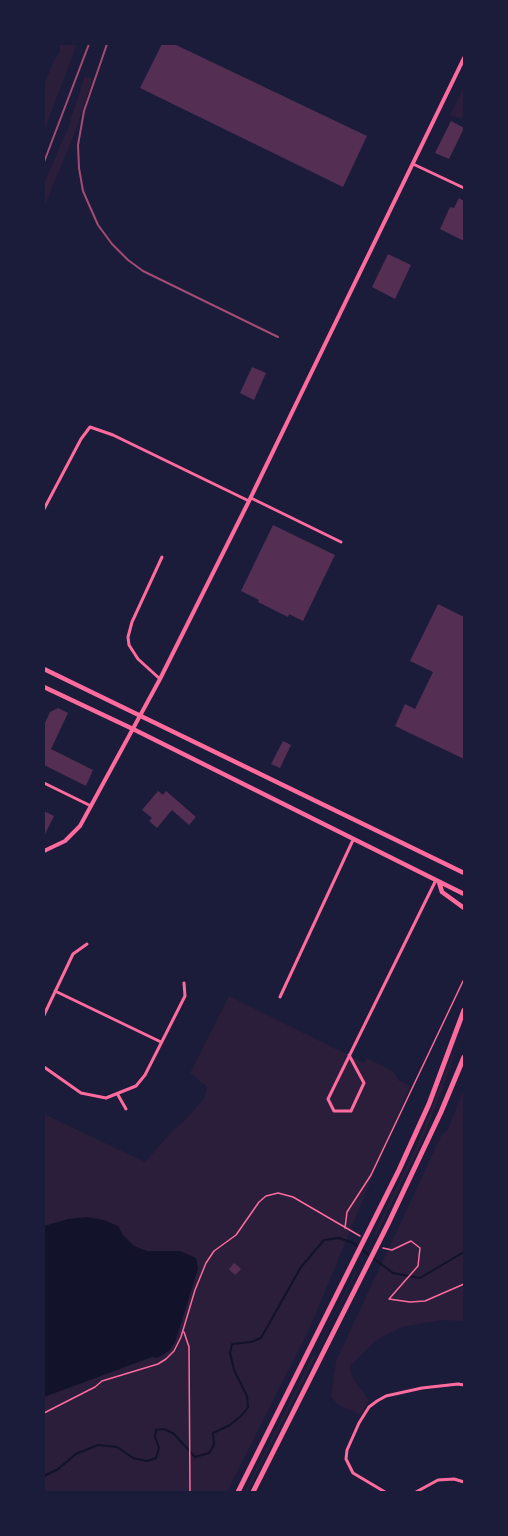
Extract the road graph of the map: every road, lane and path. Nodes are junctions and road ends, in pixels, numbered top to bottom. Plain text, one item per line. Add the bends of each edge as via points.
1 (465, 58) edge
2 (413, 164) junction
3 (465, 188) edge
4 (250, 499) junction
5 (44, 509) edge
6 (341, 542) dead end
7 (162, 557) dead end
8 (44, 669) edge
9 (160, 679) junction
10 (44, 687) edge
11 (140, 716) junction
12 (133, 729) junction
13 (44, 783) edge
14 (91, 806) junction
15 (353, 840) junction
16 (44, 851) edge
17 (465, 873) edge
18 (438, 881) junction
19 (465, 894) edge
20 (465, 908) edge
21 (87, 944) dead end
22 (465, 979) edge
23 (184, 984) dead end
24 (55, 991) junction
25 (279, 997) dead end
26 (465, 1010) edge
27 (44, 1016) edge
28 (161, 1042) junction
29 (350, 1055) junction
30 (464, 1060) edge
31 (44, 1067) edge
32 (118, 1095) junction
33 (126, 1109) dead end
34 (345, 1228) junction
35 (362, 1238) dead end
36 (379, 1246) dead end
37 (465, 1284) edge
38 (184, 1331) junction
39 (465, 1385) edge
40 (44, 1413) edge
41 (465, 1482) edge
42 (190, 1492) edge
43 (238, 1492) edge
44 (253, 1492) edge
45 (385, 1492) edge
46 (416, 1492) edge

1 - 2 street
2 - 3 street
2 - 4 street
4 - 5 street via 90,427
4 - 6 street
4 - 9 street
7 - 9 street via 129,637 129,645 138,659
8 - 11 main road
9 - 11 street
10 - 12 main road
11 - 12 street
11 - 17 main road
12 - 14 street
12 - 15 main road
13 - 14 street
14 - 16 street via 76,831
15 - 18 main road
15 - 25 street
18 - 19 main road
18 - 20 main road via 442,892
18 - 29 street
21 - 24 street via 73,954
22 - 34 path via 371,1175 347,1212
23 - 28 street via 185,996
24 - 27 street
24 - 28 street
26 - 43 main road via 429,1104 373,1224
28 - 32 street via 145,1075 136,1086
29 - 29 street via 364,1083 351,1112 334,1111 328,1099
30 - 44 main road
31 - 32 street via 81,1093 106,1098
32 - 33 street
34 - 35 path
34 - 38 path via 283,1193 266,1196 236,1235 214,1251 206,1263
36 - 37 path via 392,1250 411,1241 420,1248 418,1266 389,1299 425,1301
38 - 40 path via 174,1351 158,1364 102,1381
38 - 42 path via 189,1347
39 - 45 street via 386,1396 369,1407 346,1459 353,1473
41 - 46 street via 438,1480

